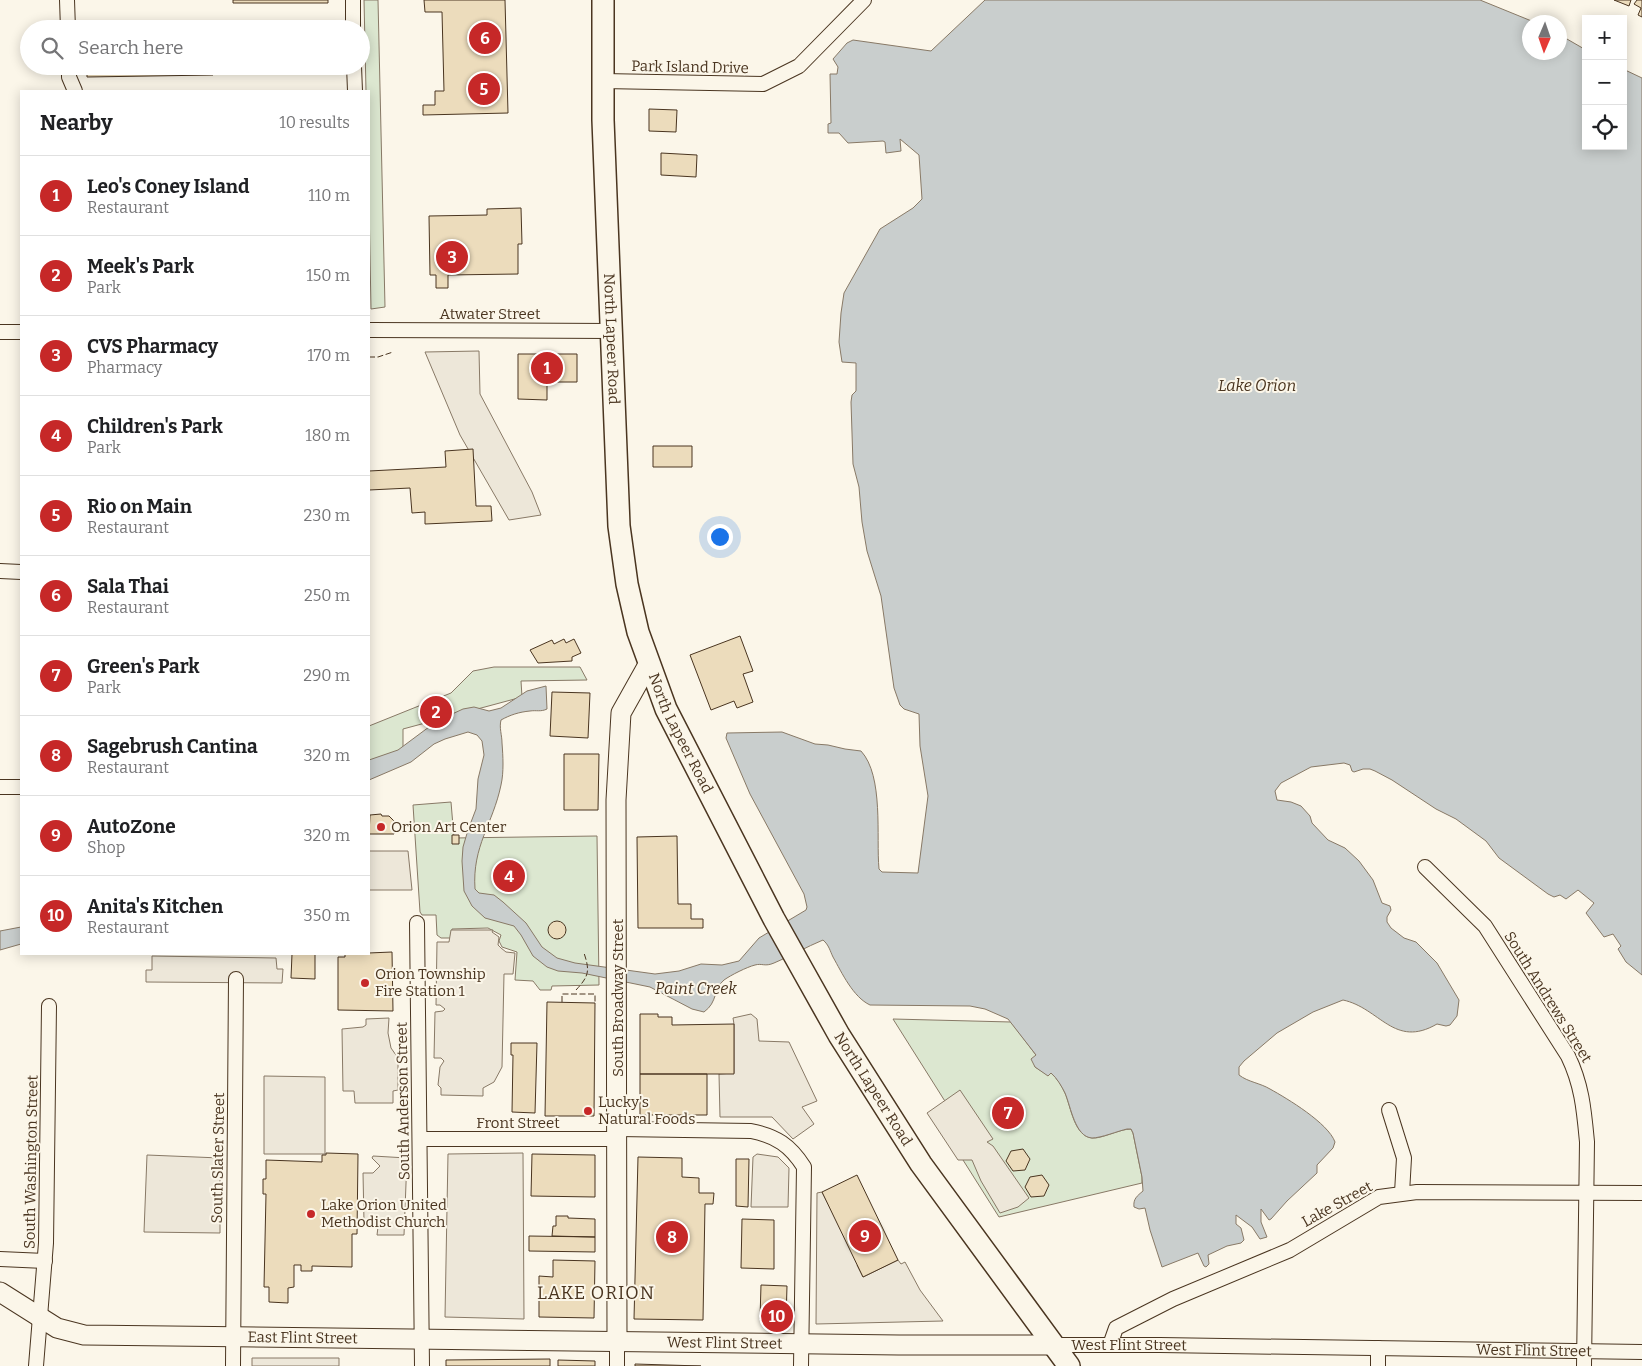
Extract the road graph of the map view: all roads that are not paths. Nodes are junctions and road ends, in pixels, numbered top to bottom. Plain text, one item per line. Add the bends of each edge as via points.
1 (67, 0) edge
2 (353, 0) edge
3 (603, 0) edge
4 (864, 0) edge
5 (68, 20) edge
6 (353, 20) edge
7 (69, 75) edge
8 (354, 75) edge
9 (603, 81) junction
10 (75, 90) edge
11 (354, 90) edge
12 (370, 330) edge
13 (611, 331) junction
14 (0, 332) edge
15 (20, 332) edge
16 (0, 571) edge
17 (20, 572) edge
18 (649, 662) junction
19 (20, 786) edge
20 (0, 787) edge
21 (1425, 867) dead end
22 (417, 923) dead end
23 (236, 979) dead end
24 (49, 1006) dead end
25 (1389, 1110) dead end
26 (618, 1134) junction
27 (420, 1139) junction
28 (1586, 1192) junction
29 (1402, 1193) junction
30 (1642, 1193) edge
31 (0, 1258) edge
32 (45, 1261) junction
33 (0, 1292) edge
34 (40, 1318) junction
35 (232, 1337) junction
36 (422, 1338) junction
37 (617, 1341) junction
38 (802, 1344) junction
39 (1053, 1345) junction
40 (1110, 1345) junction
41 (1378, 1348) junction
42 (1584, 1351) junction
43 (1642, 1352) edge
44 (36, 1366) edge
45 (233, 1366) edge
46 (422, 1366) edge
47 (617, 1366) edge
48 (801, 1366) edge
49 (1068, 1366) edge
50 (1378, 1366) edge
51 (1584, 1366) edge

1 - 5 street
2 - 6 street
3 - 9 main road, North Lapeer Road
4 - 9 street, Park Island Drive via 799,66 763,84
7 - 10 street
8 - 11 street
9 - 13 main road, North Lapeer Road
12 - 13 street, Atwater Street
13 - 18 main road, North Lapeer Road via 619,526 627,584
14 - 15 street
16 - 17 street
18 - 26 main road, South Broadway Street via 621,713 616,800
18 - 39 main road, North Lapeer Road via 666,709 774,919 839,1035 921,1164
19 - 20 street
21 - 28 street, South Andrews Street via 1485,926 1568,1056 1577,1075 1584,1108
22 - 27 street, South Anderson Street
23 - 35 street, South Slater Street
24 - 32 street, South Washington Street
25 - 29 street via 1404,1158
26 - 27 street, Front Street
26 - 37 main road, South Broadway Street
26 - 38 street, Front Street via 751,1131 782,1142 796,1155 804,1167
27 - 36 street, South Anderson Street
28 - 29 street, Lake Street
28 - 30 street, Lake Street
28 - 42 street, South Andrews Street
29 - 40 street, Lake Street via 1379,1197 1290,1250 1173,1299 1116,1328
31 - 32 street
32 - 34 street, South Washington Street
33 - 34 main road, East Flint Street
34 - 35 main road, East Flint Street via 57,1328 84,1335
34 - 44 street, South Washington Street
35 - 36 main road, East Flint Street
35 - 45 street, South Slater Street
36 - 37 main road, East Flint Street
36 - 46 street, South Anderson Street
37 - 38 main road, West Flint Street
37 - 47 street
38 - 39 main road, West Flint Street
38 - 48 street
39 - 40 street, West Flint Street
39 - 49 main road, North Lapeer Road
40 - 41 street, West Flint Street
41 - 42 street, West Flint Street
41 - 50 street
42 - 43 street, West Flint Street
42 - 51 street, South Andrews Street

